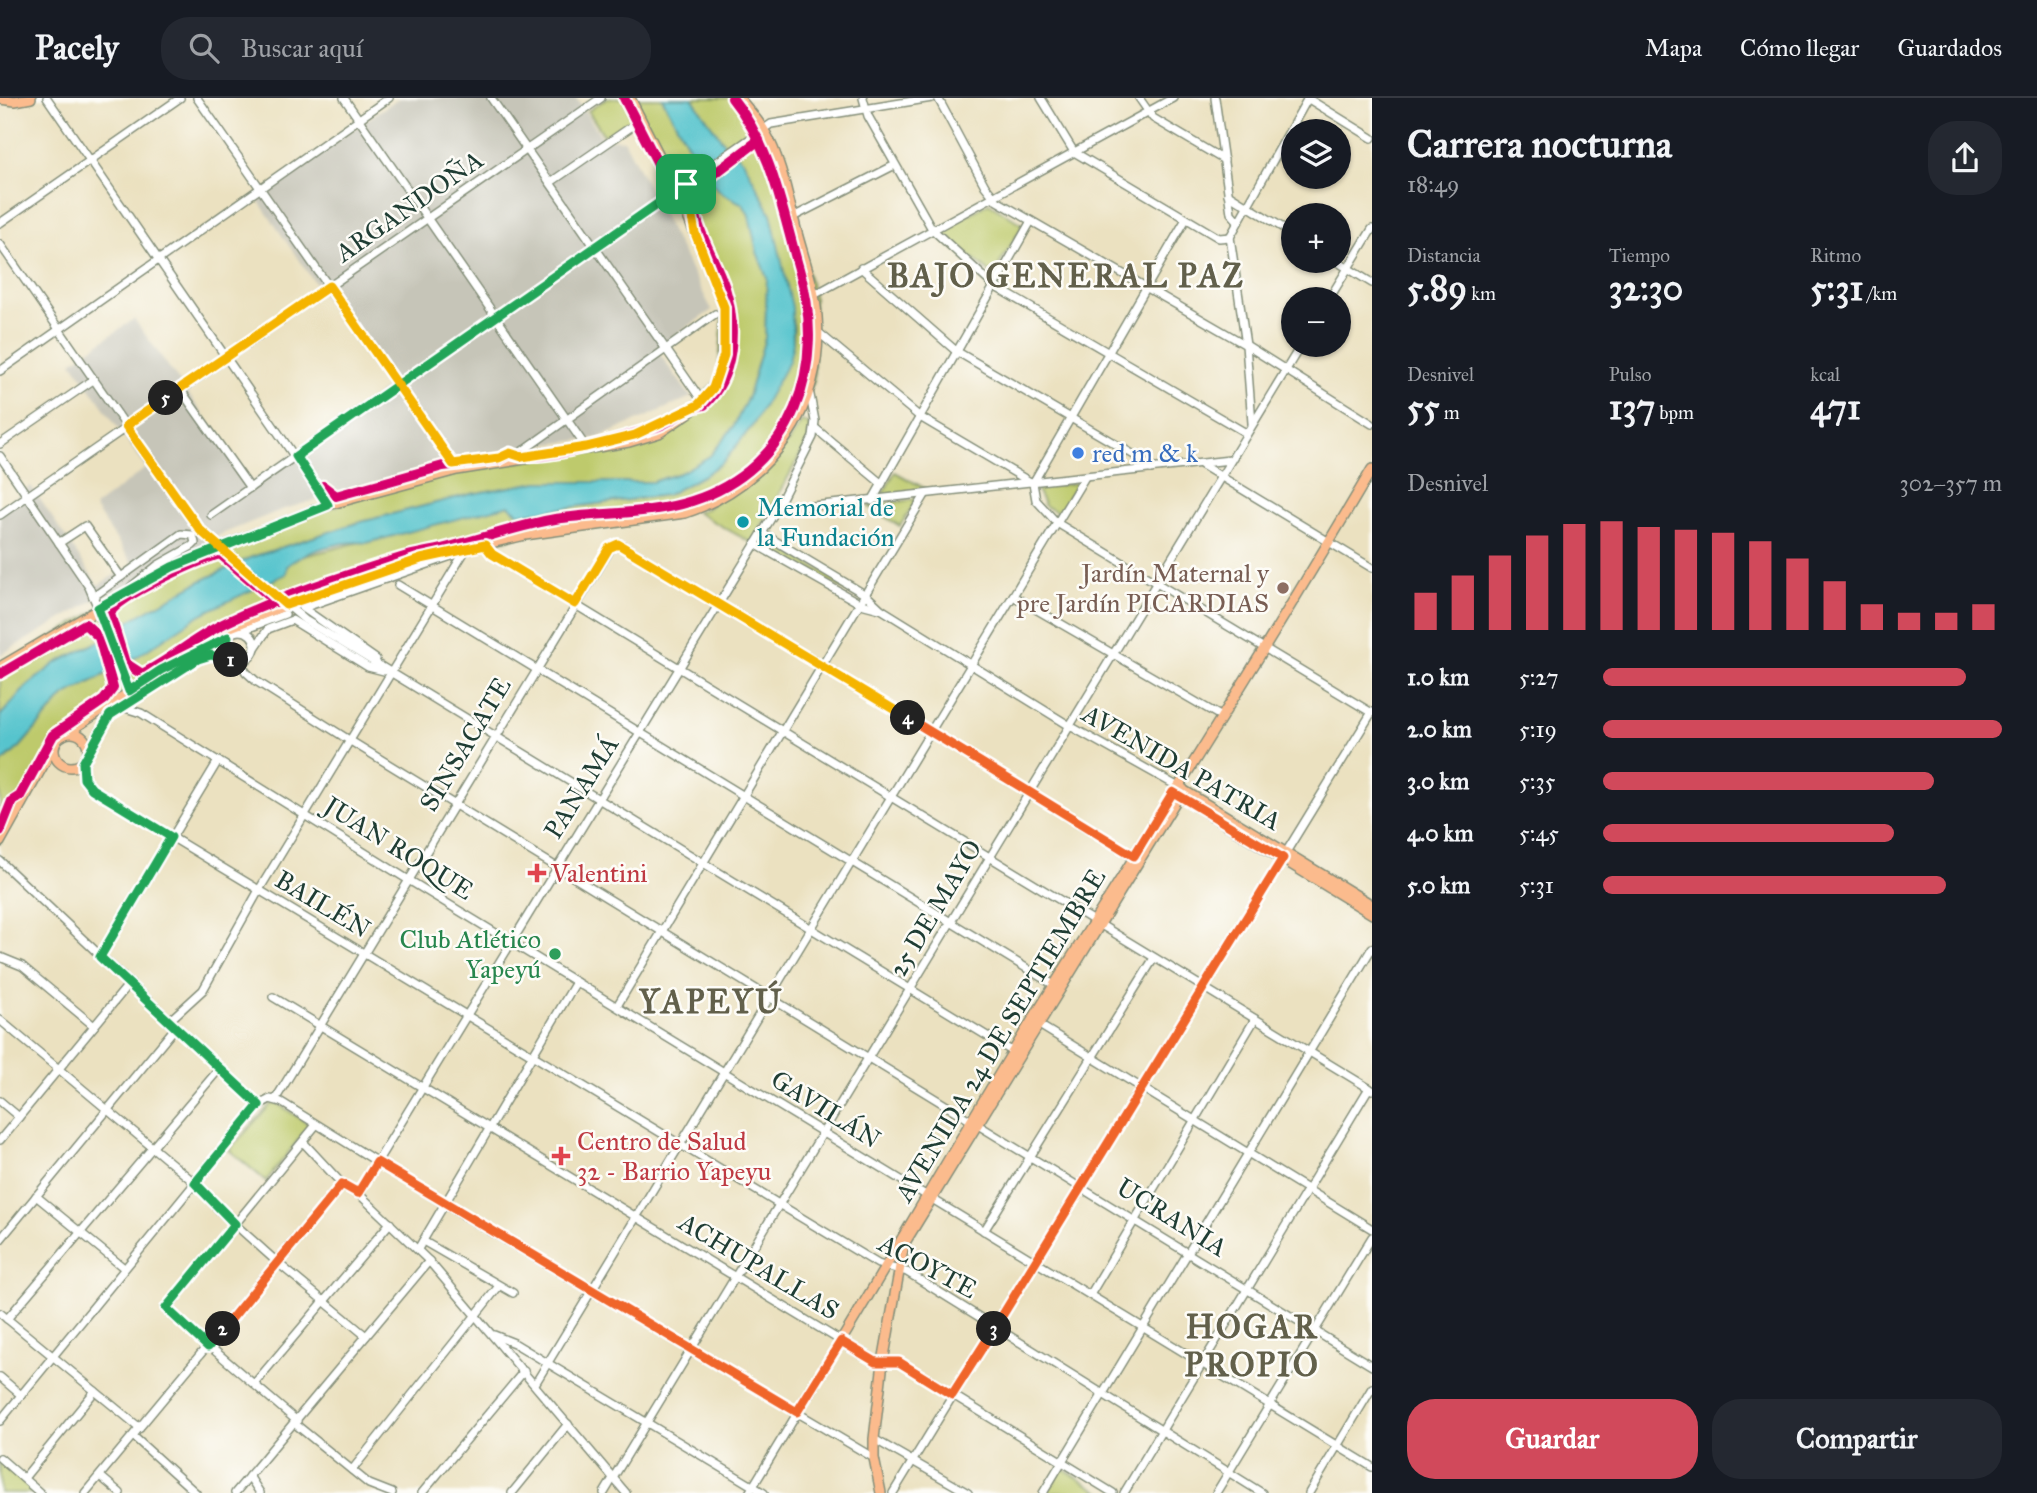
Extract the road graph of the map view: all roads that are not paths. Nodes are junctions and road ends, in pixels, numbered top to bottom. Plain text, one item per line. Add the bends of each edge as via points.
1 (31, 98) edge
2 (47, 98) edge
3 (180, 98) edge
4 (197, 98) edge
5 (344, 98) edge
6 (389, 98) edge
7 (491, 98) edge
8 (601, 98) edge
9 (630, 98) edge
10 (739, 98) edge
11 (863, 98) edge
12 (932, 98) edge
13 (938, 98) edge
14 (1041, 98) edge
15 (1139, 98) edge
16 (1173, 98) edge
17 (1215, 98) edge
18 (1308, 98) edge
19 (0, 99) edge
20 (864, 108) junction
21 (1148, 113) junction
22 (359, 119) junction
23 (641, 120) junction
24 (763, 129) junction
25 (1372, 138) edge
26 (527, 149) junction
27 (1074, 152) junction
28 (91, 160) junction
29 (1224, 160) junction
30 (895, 165) junction
31 (690, 181) junction
32 (551, 182) junction
33 (260, 188) junction
34 (677, 191) junction
35 (1228, 194) junction
36 (992, 196) junction
37 (1247, 205) junction
38 (793, 217) junction
39 (427, 219) junction
40 (1186, 219) junction
41 (1031, 221) junction
42 (1238, 221) junction
43 (0, 223) edge
44 (1281, 226) edge
45 (932, 229) junction
46 (1372, 229) edge
47 (695, 233) junction
48 (1230, 237) junction
49 (0, 244) edge
50 (596, 247) junction
51 (160, 259) junction
52 (1351, 263) edge
53 (861, 268) junction
54 (1351, 270) edge
55 (1372, 283) edge
56 (329, 286) junction
57 (995, 286) junction
58 (1147, 288) junction
59 (814, 295) junction
60 (715, 314) dead end
61 (496, 317) junction
62 (59, 330) junction
63 (818, 332) junction
64 (1245, 345) junction
65 (666, 349) junction
66 (956, 351) junction
67 (1110, 353) junction
68 (227, 356) junction
69 (1294, 357) edge
70 (0, 371) edge
71 (1285, 371) junction
72 (93, 380) junction
73 (398, 385) junction
74 (180, 389) junction
75 (810, 395) junction
76 (702, 401) junction
77 (920, 417) junction
78 (566, 419) junction
79 (1070, 419) junction
80 (1252, 424) junction
81 (1372, 424) edge
82 (126, 426) junction
83 (815, 428) junction
84 (1246, 433) junction
85 (0, 444) edge
86 (588, 450) junction
87 (0, 456) edge
88 (296, 456) junction
89 (1230, 460) junction
90 (505, 463) junction
91 (1202, 465) junction
92 (1151, 469) junction
93 (1372, 469) edge
94 (457, 470) junction
95 (1221, 476) junction
96 (1085, 477) junction
97 (1033, 483) junction
98 (882, 484) junction
99 (250, 488) junction
100 (925, 495) junction
101 (27, 496) junction
102 (872, 501) junction
103 (328, 505) junction
104 (804, 507) dead end
105 (0, 515) edge
106 (211, 515) dead end
107 (1057, 523) junction
108 (762, 533) junction
109 (1329, 542) junction
110 (60, 543) junction
111 (755, 544) junction
112 (485, 545) junction
113 (219, 548) junction
114 (465, 551) junction
115 (1372, 568) edge
116 (121, 577) junction
117 (398, 585) dead end
118 (1157, 585) junction
119 (128, 590) junction
120 (866, 595) junction
121 (1013, 596) junction
122 (93, 597) junction
123 (575, 604) junction
124 (718, 604) junction
125 (861, 604) junction
126 (432, 606) junction
127 (98, 608) junction
128 (881, 609) junction
129 (285, 610) junction
130 (241, 631) junction
131 (228, 637) junction
132 (255, 648) junction
133 (1265, 649) junction
134 (1114, 654) junction
135 (238, 660) junction
136 (971, 665) junction
137 (680, 666) junction
138 (822, 666) junction
139 (0, 667) edge
140 (536, 668) junction
141 (161, 670) junction
142 (391, 672) junction
143 (129, 691) junction
144 (122, 707) junction
145 (1372, 713) edge
146 (1222, 717) junction
147 (1070, 726) junction
148 (783, 730) junction
149 (930, 731) junction
150 (640, 732) junction
151 (494, 736) junction
152 (59, 740) junction
153 (349, 740) junction
154 (88, 752) junction
155 (218, 761) junction
156 (83, 763) junction
157 (1178, 791) junction
158 (1031, 792) junction
159 (744, 795) junction
160 (891, 796) junction
161 (598, 799) junction
162 (453, 804) junction
163 (304, 815) junction
164 (171, 837) junction
165 (0, 842) edge
166 (1285, 855) junction
167 (1134, 856) junction
168 (990, 858) junction
169 (852, 860) junction
170 (0, 861) edge
171 (704, 863) junction
172 (556, 867) junction
173 (407, 878) junction
174 (259, 890) junction
175 (1372, 905) edge
176 (1372, 914) edge
177 (952, 921) junction
178 (1096, 925) junction
179 (811, 928) junction
180 (662, 932) junction
181 (511, 942) junction
182 (1372, 948) edge
183 (362, 952) junction
184 (0, 957) edge
185 (100, 957) junction
186 (1154, 958) junction
187 (576, 982) junction
188 (129, 984) junction
189 (1054, 985) junction
190 (1203, 988) junction
191 (911, 989) junction
192 (770, 996) junction
193 (273, 998) dead end
194 (617, 1006) junction
195 (466, 1015) junction
196 (1255, 1019) junction
197 (0, 1020) edge
198 (169, 1022) junction
199 (1035, 1023) junction
200 (319, 1025) junction
201 (94, 1026) junction
202 (175, 1028) junction
203 (1309, 1052) junction
204 (1016, 1054) junction
205 (534, 1056) junction
206 (869, 1057) junction
207 (1092, 1058) junction
208 (59, 1069) junction
209 (219, 1069) junction
210 (724, 1071) junction
211 (422, 1087) junction
212 (1141, 1089) junction
213 (1371, 1089) edge
214 (275, 1100) junction
215 (0, 1101) edge
216 (259, 1105) junction
217 (108, 1110) junction
218 (19, 1117) junction
219 (975, 1122) junction
220 (1195, 1122) junction
221 (316, 1125) junction
222 (491, 1128) junction
223 (824, 1132) junction
224 (0, 1140) edge
225 (303, 1142) junction
226 (680, 1144) junction
227 (151, 1146) junction
228 (1248, 1153) junction
229 (1031, 1155) junction
230 (377, 1162) junction
231 (195, 1183) junction
232 (342, 1184) junction
233 (1082, 1186) junction
234 (1308, 1190) junction
235 (358, 1193) junction
236 (37, 1196) junction
237 (929, 1197) junction
238 (445, 1204) junction
239 (780, 1204) junction
240 (637, 1216) junction
241 (1135, 1219) junction
242 (390, 1223) junction
243 (235, 1224) junction
244 (0, 1225) edge
245 (1372, 1229) edge
246 (7, 1231) junction
247 (984, 1231) junction
248 (80, 1232) junction
249 (1372, 1237) edge
250 (0, 1240) edge
251 (423, 1241) junction
252 (418, 1250) junction
253 (1189, 1252) junction
254 (429, 1261) junction
255 (1036, 1262) junction
256 (278, 1263) junction
257 (886, 1267) junction
258 (124, 1268) junction
259 (898, 1269) junction
260 (736, 1278) junction
261 (499, 1286) junction
262 (592, 1289) junction
263 (1248, 1289) junction
264 (513, 1293) dead end
265 (1090, 1295) junction
266 (324, 1301) junction
267 (3, 1316) edge
268 (477, 1316) junction
269 (995, 1328) junction
270 (1143, 1328) junction
271 (1315, 1331) junction
272 (493, 1335) junction
273 (366, 1336) junction
274 (841, 1341) junction
275 (208, 1347) junction
276 (692, 1349) junction
277 (53, 1357) junction
278 (883, 1362) junction
279 (547, 1363) junction
280 (1203, 1363) junction
281 (1372, 1366) edge
282 (524, 1371) junction
283 (0, 1377) edge
284 (254, 1384) junction
285 (535, 1384) junction
286 (1372, 1388) edge
287 (95, 1391) junction
288 (1102, 1394) junction
289 (21, 1395) junction
290 (952, 1395) junction
291 (1270, 1405) junction
292 (797, 1412) junction
293 (0, 1421) edge
294 (295, 1422) junction
295 (647, 1423) junction
296 (568, 1424) junction
297 (140, 1428) junction
298 (1162, 1431) junction
299 (133, 1436) junction
300 (874, 1439) junction
301 (1337, 1446) junction
302 (0, 1458) edge
303 (874, 1458) junction
304 (913, 1461) junction
305 (1061, 1461) junction
306 (1372, 1467) edge
307 (352, 1470) junction
308 (1229, 1473) junction
309 (100, 1476) junction
310 (249, 1476) junction
311 (24, 1478) junction
312 (614, 1478) junction
313 (751, 1490) edge
314 (40, 1493) edge
315 (85, 1493) edge
316 (120, 1493) edge
317 (195, 1493) edge
318 (235, 1493) edge
319 (260, 1493) edge
320 (391, 1493) edge
321 (422, 1493) edge
322 (512, 1493) edge
323 (604, 1493) edge
324 (626, 1493) edge
325 (764, 1493) edge
326 (881, 1493) edge
327 (893, 1493) edge
328 (967, 1493) edge
329 (1043, 1493) edge
330 (1113, 1493) edge
331 (1124, 1493) edge
332 (1216, 1493) edge
333 (1262, 1493) edge
334 (1309, 1493) edge

1 - 19 main road
2 - 28 street
3 - 28 street
4 - 33 street
5 - 22 street
6 - 22 street
7 - 26 street
8 - 26 street, ARGANDOÑA
9 - 23 main road
10 - 24 main road
11 - 20 street
12 - 20 street
13 - 36 street
14 - 27 street
15 - 21 street
16 - 21 street
17 - 29 street
18 - 25 street
18 - 37 street
20 - 24 street via 779,121
20 - 30 street
21 - 27 street
21 - 29 street
22 - 33 street
22 - 39 street
23 - 32 street
23 - 34 main road
24 - 31 street
24 - 38 main road
26 - 32 street
26 - 39 street, ARGANDOÑA
27 - 36 street
27 - 40 street
28 - 43 street
28 - 51 street
29 - 35 street
30 - 38 street
30 - 45 street
31 - 34 street
31 - 47 main road
32 - 50 street
33 - 51 street
33 - 56 street
34 - 47 main road
34 - 50 street
35 - 37 street
35 - 42 street via 1231,213
36 - 41 street
36 - 45 street
37 - 42 street
37 - 44 street
38 - 59 main road
39 - 56 street, ARGANDOÑA
39 - 61 street
40 - 48 street via 1219,238
40 - 58 street
41 - 57 street
41 - 58 street
42 - 48 street
45 - 53 street
45 - 57 street
46 - 52 street
47 - 76 main road via 725,312 722,367
48 - 64 street
49 - 62 street
50 - 61 street
50 - 65 street
51 - 62 street
51 - 68 street
53 - 59 street
53 - 66 street
54 - 55 street
56 - 68 street, ARGANDOÑA
56 - 73 street
57 - 66 street
57 - 67 street
58 - 64 street
58 - 67 street
59 - 63 main road
60 - 65 street
61 - 73 street
61 - 78 street
62 - 70 street
62 - 72 street
63 - 75 main road
63 - 77 street
64 - 71 street
64 - 80 street
65 - 76 street
65 - 78 street
66 - 77 street
66 - 79 street
67 - 79 street
67 - 84 street
68 - 74 street, ARGANDOÑA
68 - 88 street
69 - 71 street, 25 DE MAYO
71 - 80 street, 25 DE MAYO
71 - 81 street
72 - 82 street
72 - 85 street
73 - 88 street
73 - 94 street
74 - 82 street, ARGANDOÑA
74 - 99 street
75 - 83 street
75 - 112 main road via 768,462 735,490 708,505 665,518 534,533
76 - 86 main road via 659,433
77 - 97 street
77 - 98 street
78 - 86 street
78 - 90 street
79 - 92 street
79 - 97 street
80 - 84 street, 25 DE MAYO
82 - 101 street, ARGANDOÑA
82 - 113 street via 191,520
83 - 98 street
83 - 108 street, PANAMÁ
84 - 89 street, 25 DE MAYO
86 - 90 main road
87 - 101 street
88 - 99 street
88 - 103 street
89 - 91 street
89 - 95 street, 25 DE MAYO
90 - 94 main road
91 - 92 street
91 - 95 street
92 - 96 street
93 - 109 main road, AVENIDA 24 DE SEPTIEMBRE
94 - 103 main road
95 - 109 street
95 - 118 street, 25 DE MAYO
96 - 97 street
96 - 107 street
97 - 100 street
97 - 107 street via 1036,500
98 - 102 street
99 - 106 street
100 - 102 street
100 - 120 street
101 - 105 street, ARGANDOÑA
101 - 110 street
102 - 104 street
103 - 113 main road
107 - 118 street
107 - 121 street
108 - 111 street, PANAMÁ
108 - 120 street
109 - 115 street
109 - 133 main road, AVENIDA 24 DE SEPTIEMBRE
110 - 116 street via 85,526
110 - 122 street
111 - 124 street, PANAMÁ
111 - 125 street
112 - 114 main road
112 - 123 street via 492,554
113 - 119 main road
113 - 129 street
114 - 126 street
114 - 129 main road via 421,559
114 - 142 street via 303,608
116 - 119 street via 181,534 194,537 192,546 151,569
116 - 122 street
117 - 126 street
118 - 133 street
118 - 134 street, 25 DE MAYO
119 - 127 main road
120 - 125 street
120 - 128 street
121 - 134 street
121 - 136 street
122 - 127 street
123 - 124 street, SINSACATE via 609,548 618,544
123 - 137 street
123 - 140 street, SINSACATE
124 - 137 street, PANAMÁ
124 - 138 street
125 - 128 street
125 - 138 street
126 - 140 street
126 - 142 street
127 - 139 main road
127 - 143 main road
128 - 136 street, AVENIDA PATRIA
129 - 130 street
129 - 132 street
129 - 141 main road via 228,628
129 - 142 street
129 - 142 street via 369,667
130 - 131 street
130 - 132 street via 250,635
131 - 135 street via 226,650
131 - 141 street
132 - 135 street via 251,656
133 - 145 street
133 - 146 main road, AVENIDA 24 DE SEPTIEMBRE
134 - 146 street
134 - 147 street, 25 DE MAYO
135 - 144 street via 211,655 198,659
135 - 153 street, UCRANIA via 256,681
136 - 147 street, AVENIDA PATRIA
136 - 149 street
137 - 148 street
137 - 150 street, PANAMÁ
138 - 148 street
138 - 149 street
140 - 150 street
140 - 151 street, SINSACATE
141 - 143 main road
142 - 151 street
142 - 153 street
143 - 152 main road
144 - 154 street via 107,719
144 - 155 street, JUAN ROQUE via 141,713
145 - 166 street
146 - 157 main road, AVENIDA 24 DE SEPTIEMBRE
147 - 157 street, AVENIDA PATRIA
147 - 158 street, 25 DE MAYO
148 - 159 street
148 - 160 street
149 - 158 street
149 - 160 street
150 - 159 street
150 - 161 street, PANAMÁ
151 - 161 street
151 - 162 street, SINSACATE
152 - 154 main road via 72,733 82,737
152 - 156 main road via 55,755 62,764
152 - 165 main road
153 - 162 street, UCRANIA
153 - 163 street
154 - 156 main road
155 - 163 street, JUAN ROQUE
155 - 164 street
156 - 164 street, BAILÉN via 88,786
157 - 166 main road, AVENIDA PATRIA
157 - 167 main road, AVENIDA 24 DE SEPTIEMBRE
157 - 178 main road, AVENIDA 24 DE SEPTIEMBRE
158 - 167 street
158 - 168 street, 25 DE MAYO
159 - 169 street
159 - 171 street
160 - 168 street
160 - 169 street
161 - 171 street
161 - 172 street, PANAMÁ
162 - 172 street, UCRANIA
162 - 173 street, SINSACATE
163 - 173 street, JUAN ROQUE
163 - 174 street
164 - 174 street, BAILÉN
164 - 185 street
166 - 175 main road, AVENIDA PATRIA
166 - 176 main road, AVENIDA PATRIA
166 - 190 street
167 - 178 main road, AVENIDA 24 DE SEPTIEMBRE
168 - 177 street, 25 DE MAYO
168 - 178 street
169 - 177 street
169 - 179 street
170 - 185 street
171 - 179 street
171 - 180 street
172 - 180 street, UCRANIA
172 - 181 street, PANAMÁ
173 - 181 street, JUAN ROQUE
173 - 183 street, SINSACATE
174 - 183 street, BAILÉN
174 - 198 street via 203,990
177 - 189 street
177 - 191 street, 25 DE MAYO
178 - 186 street
178 - 189 main road, AVENIDA 24 DE SEPTIEMBRE
178 - 199 main road, AVENIDA 24 DE SEPTIEMBRE
179 - 191 street
179 - 192 street
180 - 192 street, UCRANIA
180 - 194 street
181 - 187 street, JUAN ROQUE
181 - 195 street, PANAMÁ
182 - 203 street
183 - 195 street, BAILÉN
183 - 200 street, SINSACATE
184 - 201 street via 22,967
185 - 188 street
186 - 190 street
186 - 207 street
187 - 194 street, JUAN ROQUE
187 - 205 street
188 - 198 street
188 - 201 street
189 - 199 main road, AVENIDA 24 DE SEPTIEMBRE
190 - 196 street
190 - 212 street
191 - 204 street
191 - 206 street, 25 DE MAYO
192 - 206 street, UCRANIA
192 - 210 street
193 - 200 street, ACHUPALLAS
194 - 210 street, JUAN ROQUE
195 - 205 street, BAILÉN
195 - 211 street, PANAMÁ
196 - 203 street
196 - 220 street
197 - 208 street
198 - 202 street
199 - 204 main road, AVENIDA 24 DE SEPTIEMBRE
199 - 207 street
200 - 211 street, ACHUPALLAS
200 - 214 street, SINSACATE
201 - 208 street
202 - 209 street
202 - 217 street
203 - 213 street
203 - 228 street
204 - 219 main road, AVENIDA 24 DE SEPTIEMBRE
205 - 222 street
205 - 226 street, BAILÉN
206 - 219 street, UCRANIA
206 - 223 street, 25 DE MAYO
207 - 212 street
207 - 229 street
208 - 217 street
208 - 218 street
209 - 216 street
209 - 227 street
210 - 223 street, GAVILÁN
210 - 226 street
211 - 222 street, ACHUPALLAS
211 - 230 street, PANAMÁ
212 - 220 street
212 - 233 street
213 - 234 street
214 - 216 street
214 - 221 street
215 - 218 street
216 - 231 street
217 - 227 street
217 - 236 street
218 - 224 street
219 - 229 street, UCRANIA
219 - 237 main road, AVENIDA 24 DE SEPTIEMBRE
220 - 228 street
220 - 241 street
221 - 225 street
221 - 230 street
222 - 238 street
222 - 240 street, ACHUPALLAS
223 - 237 street, GAVILÁN
223 - 239 street, 25 DE MAYO
225 - 232 street
225 - 243 street
226 - 239 street, ACOYTE
226 - 240 street
227 - 231 street
227 - 248 street
228 - 234 street
228 - 253 street
229 - 233 street, UCRANIA
229 - 247 street
230 - 235 street, PANAMÁ
230 - 238 street
231 - 243 street
231 - 258 street
232 - 235 street
232 - 256 street
233 - 241 street, UCRANIA
233 - 255 street
234 - 245 street
234 - 263 street
235 - 242 street
236 - 246 street
236 - 248 street
237 - 247 street, GAVILÁN
237 - 257 main road, AVENIDA 24 DE SEPTIEMBRE
237 - 259 main road, AVENIDA 24 DE SEPTIEMBRE via 904,1244
238 - 251 street
238 - 262 street
239 - 257 street, ACOYTE
239 - 260 street, 25 DE MAYO
240 - 260 street, ACHUPALLAS
240 - 262 street
241 - 253 street, UCRANIA
241 - 265 street
242 - 252 street
242 - 266 street
243 - 256 street
243 - 275 street via 168,1304 168,1313
244 - 246 street
246 - 250 street
247 - 255 street, GAVILÁN
248 - 258 street
248 - 267 street
249 - 271 street
251 - 252 street
251 - 261 street
252 - 254 street
253 - 263 street, UCRANIA
253 - 270 street
254 - 268 street
254 - 273 street
255 - 265 street, GAVILÁN
255 - 269 street
256 - 266 street
256 - 275 street
257 - 259 street, ACOYTE
257 - 274 main road, AVENIDA 24 DE SEPTIEMBRE
258 - 277 street
259 - 269 street, ACOYTE
259 - 278 main road, AVENIDA 24 DE SEPTIEMBRE
260 - 274 street, ACHUPALLAS
260 - 276 street, 25 DE MAYO
261 - 264 street
261 - 268 street
262 - 276 street
262 - 279 street
263 - 271 street, UCRANIA
263 - 280 street
265 - 270 street, GAVILÁN
266 - 273 street
266 - 284 street
267 - 277 street
268 - 272 street
268 - 307 street
269 - 288 street, ACOYTE
269 - 290 street
270 - 280 street, GAVILÁN
270 - 288 street
271 - 281 street, UCRANIA
271 - 291 street
272 - 279 street
272 - 282 street
273 - 294 street
274 - 278 main road, ACHUPALLAS
274 - 292 street
275 - 284 street
275 - 297 street
276 - 292 street
276 - 295 street, 25 DE MAYO
277 - 287 street
277 - 289 street
278 - 290 street, ACHUPALLAS via 899,1362
278 - 300 main road, AVENIDA 24 DE SEPTIEMBRE
279 - 285 street
279 - 295 street
280 - 291 street, GAVILÁN
280 - 298 street
282 - 285 street
282 - 321 street
283 - 289 street
284 - 294 street
285 - 296 street
286 - 301 street
287 - 297 street
287 - 311 street
288 - 298 street, ACOYTE
288 - 305 street
289 - 293 street
290 - 304 street
290 - 305 street, ACHUPALLAS
291 - 301 street, GAVILÁN
291 - 308 street
292 - 303 street
292 - 313 street
294 - 307 street
294 - 310 street
295 - 312 street, 25 DE MAYO
295 - 313 street
296 - 312 street
296 - 322 street
297 - 299 street
298 - 308 street, ACOYTE
298 - 331 street
299 - 309 street
299 - 317 street
300 - 303 main road, AVENIDA 24 DE SEPTIEMBRE
300 - 304 street
301 - 306 street, GAVILÁN
301 - 334 street
302 - 311 street
303 - 326 main road, AVENIDA 24 DE SEPTIEMBRE
304 - 327 street
304 - 328 street
305 - 329 street
305 - 330 street, ACHUPALLAS
307 - 320 street
308 - 332 street
308 - 333 street, ACOYTE
309 - 315 street
309 - 316 street
310 - 318 street
310 - 319 street
311 - 314 street
312 - 323 street, 25 DE MAYO
312 - 324 street
313 - 325 street

